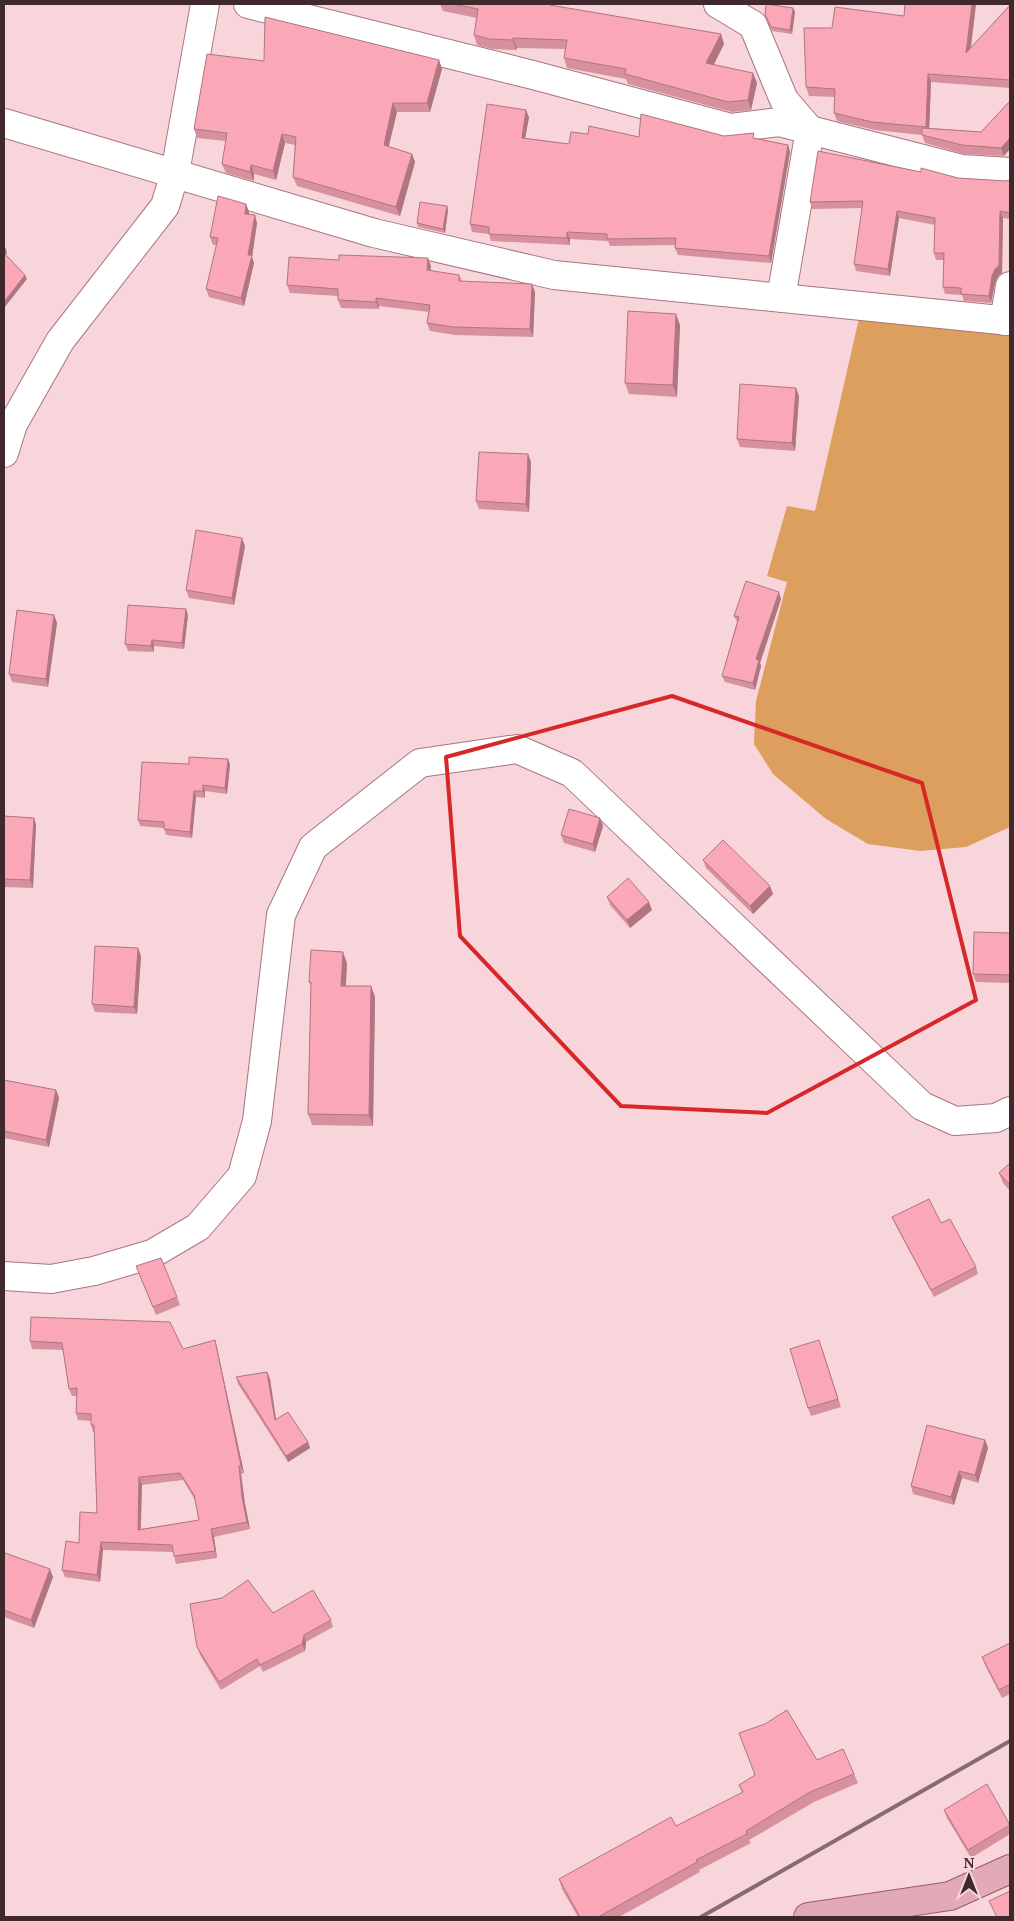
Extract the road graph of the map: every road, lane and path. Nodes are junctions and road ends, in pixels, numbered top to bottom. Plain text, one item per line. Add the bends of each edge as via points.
1 (205, 4) edge
2 (248, 4) edge
3 (718, 4) edge
4 (4, 124) edge
5 (810, 130) junction
6 (1010, 172) edge
7 (176, 173) junction
8 (1010, 286) edge
9 (781, 298) junction
10 (1007, 321) edge
11 (4, 453) edge
12 (1010, 1111) edge
13 (4, 1276) edge
14 (1010, 1868) edge
15 (808, 1917) edge

1 - 7 street
2 - 5 street via 732,128 779,122
3 - 5 street via 753,25 784,100
4 - 7 street
5 - 6 street via 962,169
5 - 9 street
7 - 9 street via 374,232 554,275
7 - 11 street via 165,206 60,341 13,424
8 - 10 street
9 - 10 street
12 - 13 street via 996,1118 955,1121 922,1106 572,773 517,749 420,763 313,847 281,915 257,1121 242,1176 198,1227 152,1254 94,1271 51,1279
14 - 15 main road via 950,1896

